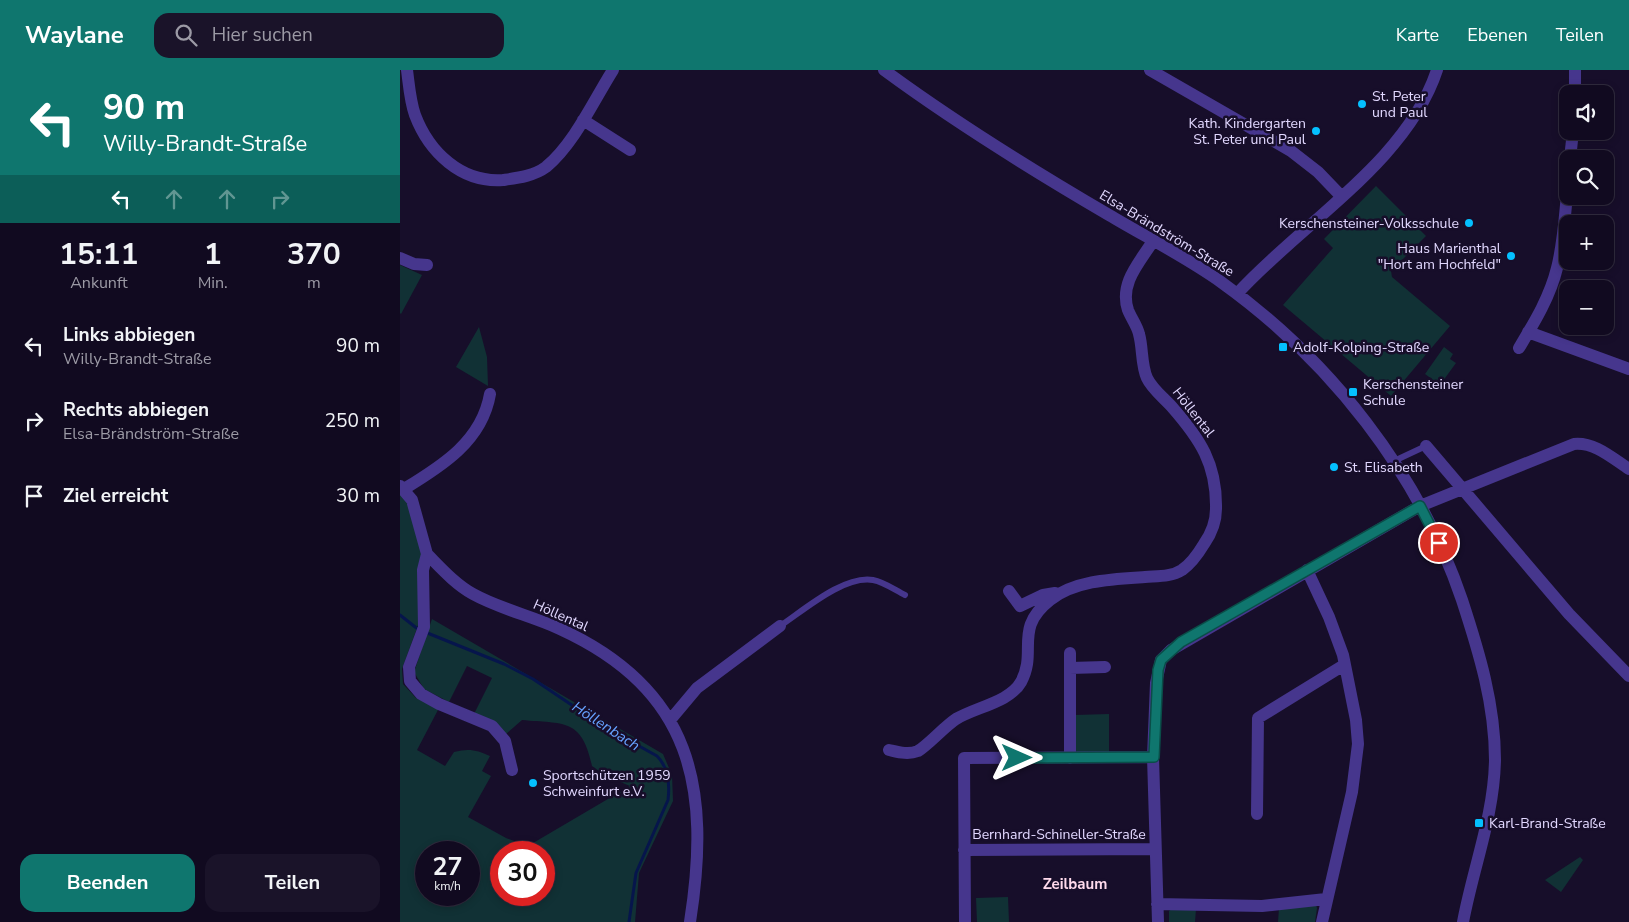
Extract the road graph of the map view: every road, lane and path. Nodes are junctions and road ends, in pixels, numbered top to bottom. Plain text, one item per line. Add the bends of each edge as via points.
1 (407, 70) edge
2 (613, 70) edge
3 (884, 70) edge
4 (1150, 70) edge
5 (1437, 70) edge
6 (1575, 70) edge
7 (1574, 85) edge
8 (405, 96) edge
9 (583, 120) junction
10 (630, 150) dead end
11 (1342, 197) junction
12 (1566, 205) edge
13 (1153, 241) junction
14 (400, 258) edge
15 (427, 265) dead end
16 (1237, 294) junction
17 (1528, 332) junction
18 (1518, 348) dead end
19 (1629, 369) edge
20 (490, 394) dead end
21 (1426, 446) joint
22 (1394, 461) junction
23 (1629, 469) edge
24 (402, 488) edge
25 (1462, 488) junction
26 (1420, 506) junction
27 (427, 554) junction
28 (1307, 570) junction
29 (1009, 591) dead end
30 (1060, 592) junction
31 (905, 595) dead end
32 (780, 626) joint
33 (1070, 653) dead end
34 (1344, 665) junction
35 (1105, 667) dead end
36 (1070, 668) junction
37 (1629, 676) edge
38 (671, 719) junction
39 (888, 750) dead end
40 (1154, 757) junction
41 (1070, 758) junction
42 (512, 770) dead end
43 (1257, 814) dead end
44 (1155, 849) junction
45 (964, 850) junction
46 (1326, 899) junction
47 (1157, 904) junction
48 (690, 922) edge
49 (965, 922) edge
50 (1158, 922) edge
51 (1322, 922) edge
52 (1463, 922) edge

1 - 8 street
2 - 9 street
3 - 13 street, Elsa-Brändström-Straße via 985,139
4 - 11 street via 1291,151
5 - 11 street via 1426,97 1402,132
6 - 7 street
8 - 9 street via 420,128 438,153 471,177 522,178 546,168
9 - 10 street
11 - 16 street
12 - 17 street via 1557,269 1543,306
13 - 16 street, Elsa-Brändström-Straße
13 - 30 street, Höllental via 1131,274 1126,293 1128,309 1138,327 1148,380 1201,442 1208,458 1215,485 1215,521 1198,553 1178,572 1168,576 1108,580
14 - 15 street
16 - 22 street, Elsa-Brändström-Straße via 1325,374
17 - 18 street
17 - 19 street
20 - 24 street via 473,436 436,469
21 - 22 lane
21 - 25 street
22 - 26 street, Elsa-Brändström-Straße
23 - 25 street via 1597,448 1583,443 1574,444
24 - 27 street via 412,500
25 - 26 street
25 - 37 street via 1570,614
26 - 28 street
26 - 52 street, Elsa-Brändström-Straße via 1458,590 1486,680 1493,724 1491,801
27 - 38 street, Höllental via 472,594 559,628 611,656 643,683
27 - 42 street via 423,570 424,627 409,667 410,681 421,694 439,704 492,726 505,741
28 - 34 street via 1329,617
28 - 40 street via 1181,642 1161,660 1156,683
29 - 30 street, Höllental via 1020,606
30 - 39 street, Höllental via 1032,619 1025,675 1014,692 957,719 918,750 904,754
31 - 32 lane via 874,580 859,579 842,585
32 - 38 street via 698,688
33 - 36 street
34 - 43 street via 1258,718
34 - 46 street via 1358,744 1352,792
35 - 36 street
36 - 41 street
38 - 48 street, Höllental via 687,758 695,802 697,882
40 - 41 street
40 - 44 street
41 - 45 street via 964,758
44 - 45 street, Bernhard-Schineller-Straße
44 - 47 street
45 - 49 street
46 - 47 street via 1262,906
46 - 51 street
47 - 50 street

